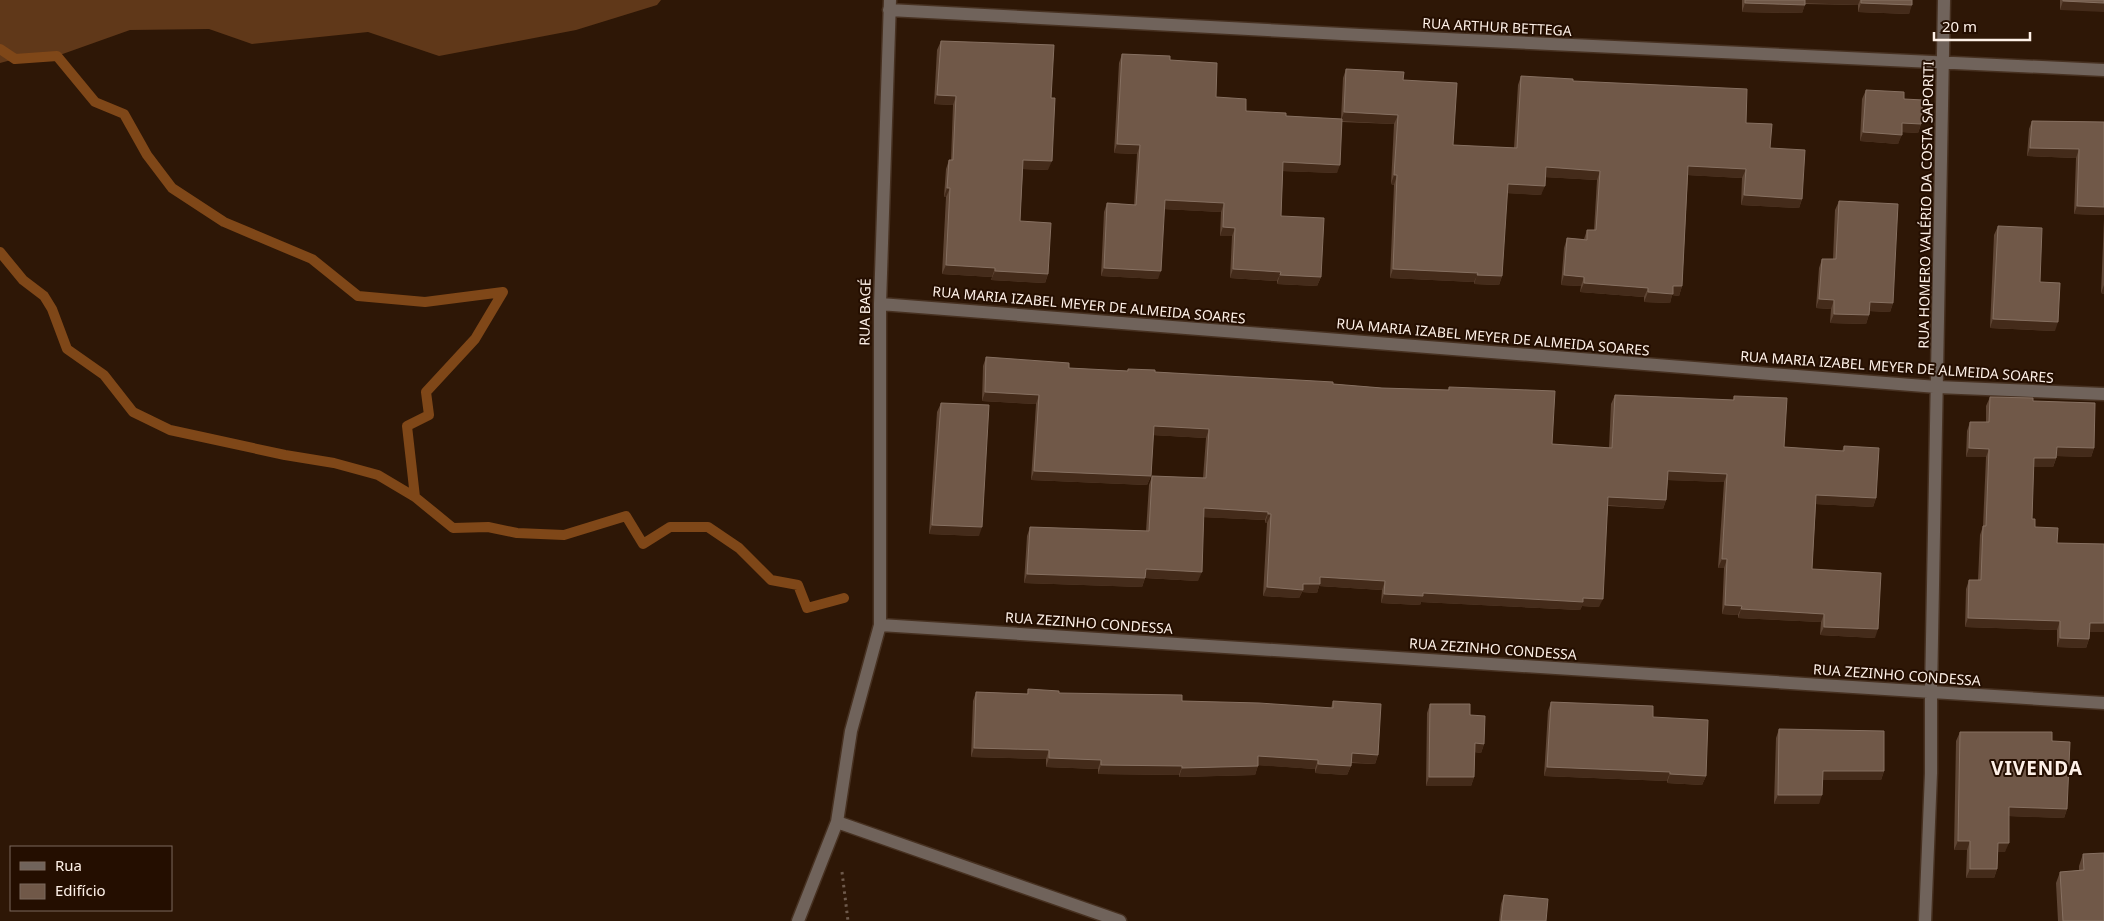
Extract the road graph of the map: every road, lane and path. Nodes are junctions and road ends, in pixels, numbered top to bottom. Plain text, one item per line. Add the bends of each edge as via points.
1 (1944, 0) edge
2 (889, 5) edge
3 (1944, 62) junction
4 (2104, 70) edge
5 (880, 304) junction
6 (1937, 387) junction
7 (2104, 394) edge
8 (880, 625) junction
9 (1931, 692) junction
10 (2104, 703) edge
11 (837, 822) junction
12 (798, 921) edge
13 (1120, 921) edge
14 (1925, 921) edge

1 - 3 street, RUA HOMERO VALÉRIO DA COSTA SAPORITI
2 - 3 street, RUA ARTHUR BETTEGA via 1361,36
2 - 5 street, RUA BAGÉ
3 - 4 street, RUA ARTHUR BETTEGA
3 - 6 street, RUA HOMERO VALÉRIO DA COSTA SAPORITI
5 - 6 street, RUA MARIA IZABEL MEYER DE ALMEIDA SOARES
5 - 8 street, RUA BAGÉ
6 - 7 street, RUA MARIA IZABEL MEYER DE ALMEIDA SOARES
6 - 9 street, RUA HOMERO VALÉRIO DA COSTA SAPORITI
8 - 9 street, RUA ZEZINHO CONDESSA
8 - 11 street, RUA BAGÉ via 851,731
9 - 10 street, RUA ZEZINHO CONDESSA
9 - 14 street, RUA HOMERO VALÉRIO DA COSTA SAPORITI via 1932,773
11 - 12 street, RUA BAGÉ
11 - 13 street

